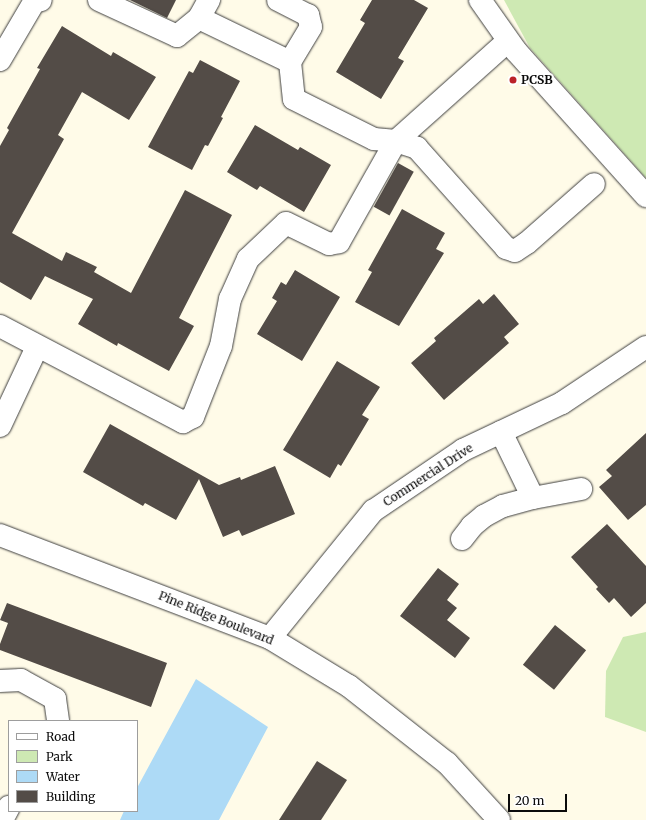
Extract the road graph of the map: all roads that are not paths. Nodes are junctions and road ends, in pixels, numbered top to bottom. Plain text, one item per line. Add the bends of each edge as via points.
1 (41, 0) edge
2 (99, 0) edge
3 (278, 0) edge
4 (480, 0) edge
5 (204, 9) edge
6 (508, 40) junction
7 (0, 60) edge
8 (290, 62) junction
9 (396, 141) junction
10 (594, 184) dead end
11 (646, 196) edge
12 (0, 326) edge
13 (36, 346) junction
14 (646, 347) edge
15 (0, 426) edge
16 (501, 432) junction
17 (581, 489) dead end
18 (533, 498) junction
19 (0, 534) edge
20 (462, 539) dead end
21 (270, 638) junction
22 (0, 681) edge
23 (58, 720) edge
24 (8, 809) edge
25 (2, 820) edge
26 (499, 820) edge

1 - 7 street via 34,2
2 - 5 street via 177,36
3 - 8 street via 308,15 311,27
4 - 6 street
5 - 8 street
6 - 9 street
6 - 11 street
8 - 9 street via 294,99 374,139
9 - 10 street via 417,148 506,248 515,251
9 - 13 street via 339,242 329,244 286,223 248,259 230,299 221,346 193,416 183,422
12 - 13 street
13 - 15 street
14 - 16 street, Commercial Drive via 562,403
16 - 18 street
16 - 21 street, Commercial Drive via 463,450 373,511
17 - 18 street
18 - 20 street via 503,506 484,516
19 - 21 street, Pine Ridge Boulevard
21 - 26 street, Pine Ridge Boulevard via 349,686 447,763
22 - 23 street via 20,680 55,699
24 - 25 street

